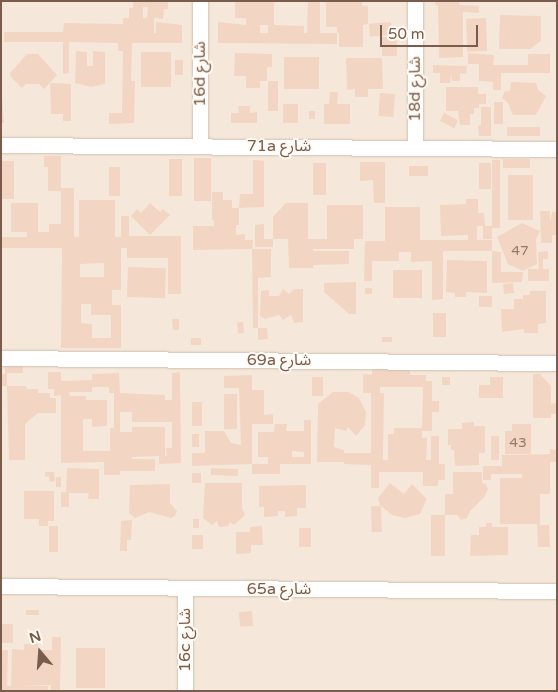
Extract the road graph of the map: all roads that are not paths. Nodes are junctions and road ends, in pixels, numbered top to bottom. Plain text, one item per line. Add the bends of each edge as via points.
1 (200, 1) edge
2 (416, 1) edge
3 (1, 145) edge
4 (200, 146) junction
5 (414, 147) junction
6 (557, 149) edge
7 (1, 358) edge
8 (557, 363) edge
9 (1, 586) edge
10 (185, 588) junction
11 (557, 591) edge
12 (185, 691) edge

1 - 4 street, 16d شارع
2 - 5 street, 18d شارع
3 - 4 street, 71a شارع
4 - 5 street, 71a شارع
5 - 6 street, 71a شارع
7 - 8 street, 69a شارع
9 - 10 street, 65a شارع
10 - 11 street, 65a شارع
10 - 12 street, 16c شارع

